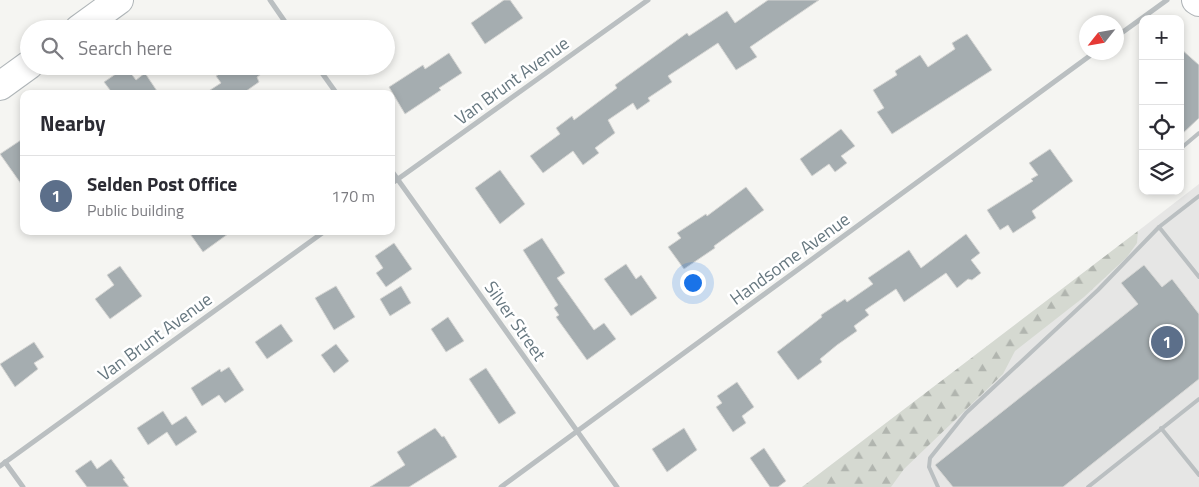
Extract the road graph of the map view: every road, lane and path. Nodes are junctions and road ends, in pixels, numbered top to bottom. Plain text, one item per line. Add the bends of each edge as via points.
1 (119, 0) edge
2 (270, 0) edge
3 (648, 0) edge
4 (1167, 0) edge
5 (91, 20) edge
6 (284, 20) edge
7 (1124, 31) edge
8 (1084, 60) edge
9 (20, 72) edge
10 (323, 75) edge
11 (0, 86) edge
12 (334, 90) edge
13 (1199, 133) edge
14 (1184, 145) edge
15 (395, 175) edge
16 (398, 179) junction
17 (395, 181) edge
18 (1199, 196) edge
19 (1160, 227) junction
20 (319, 235) edge
21 (1199, 277) edge
22 (1199, 400) edge
23 (1161, 428) junction
24 (577, 432) junction
25 (5, 462) junction
26 (0, 466) edge
27 (1199, 475) edge
28 (23, 487) edge
29 (501, 487) edge
30 (617, 487) edge
31 (938, 487) edge
32 (1088, 487) edge

1 - 5 street
2 - 6 street
3 - 16 street, Van Brunt Avenue
4 - 7 street
8 - 24 street, Handsome Avenue
9 - 11 street
10 - 12 street
13 - 14 lane
15 - 16 street, Silver Street
16 - 17 street, Van Brunt Avenue
16 - 24 street, Silver Street
18 - 19 lane
19 - 21 lane
19 - 31 lane via 1098,290 966,413 930,458 929,467
20 - 25 street, Van Brunt Avenue
22 - 23 lane
23 - 27 lane
23 - 32 lane
24 - 29 street, Handsome Avenue
24 - 30 street, Silver Street
25 - 26 street, Van Brunt Avenue
25 - 28 street

